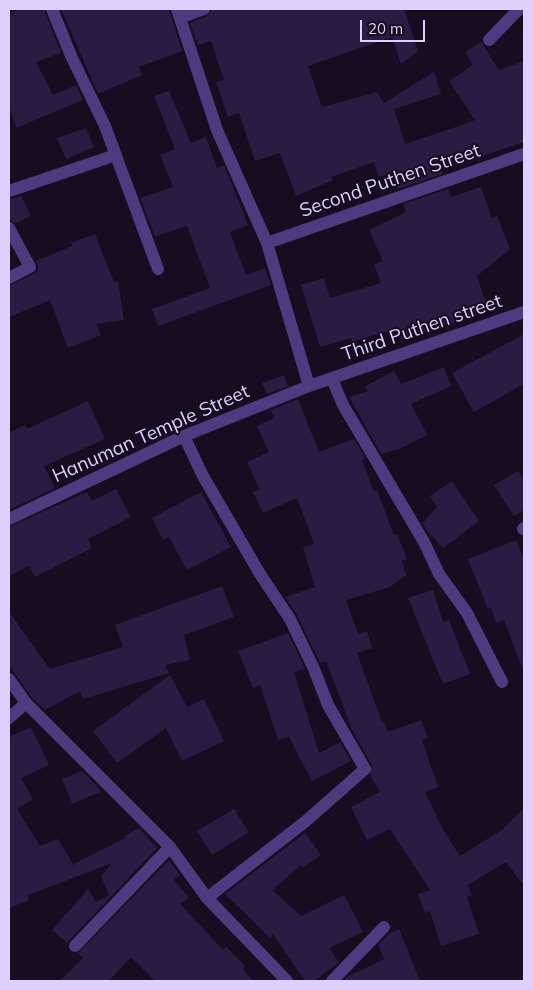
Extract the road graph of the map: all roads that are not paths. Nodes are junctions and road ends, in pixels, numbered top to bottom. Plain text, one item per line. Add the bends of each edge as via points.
1 (52, 9) edge
2 (204, 9) edge
3 (518, 9) edge
4 (179, 14) edge
5 (488, 40) dead end
6 (524, 154) edge
7 (116, 155) junction
8 (9, 192) edge
9 (9, 228) edge
10 (267, 243) junction
11 (158, 269) dead end
12 (9, 278) edge
13 (524, 312) edge
14 (332, 379) junction
15 (309, 386) junction
16 (184, 436) junction
17 (9, 519) edge
18 (9, 679) edge
19 (502, 682) dead end
20 (26, 703) junction
21 (9, 718) edge
22 (170, 847) junction
23 (207, 898) junction
24 (384, 927) dead end
25 (75, 946) dead end
26 (287, 981) edge
27 (332, 981) edge

1 - 7 street
2 - 4 street
3 - 5 street
4 - 10 street via 217,130
6 - 10 street, Second Puthen Street
7 - 8 street
7 - 11 street
9 - 12 street via 30,267
10 - 15 street
13 - 14 street, Third Puthen street
14 - 15 street, Third Puthen street
14 - 19 street via 343,405 424,542 439,574 467,613
15 - 16 street, Hanuman Temple Street
16 - 17 street, Hanuman Temple Street
16 - 23 street via 203,476 290,619 328,705 365,769 306,821
18 - 20 street
20 - 21 street
20 - 22 street
22 - 23 street
22 - 25 street
23 - 26 street
24 - 27 street

